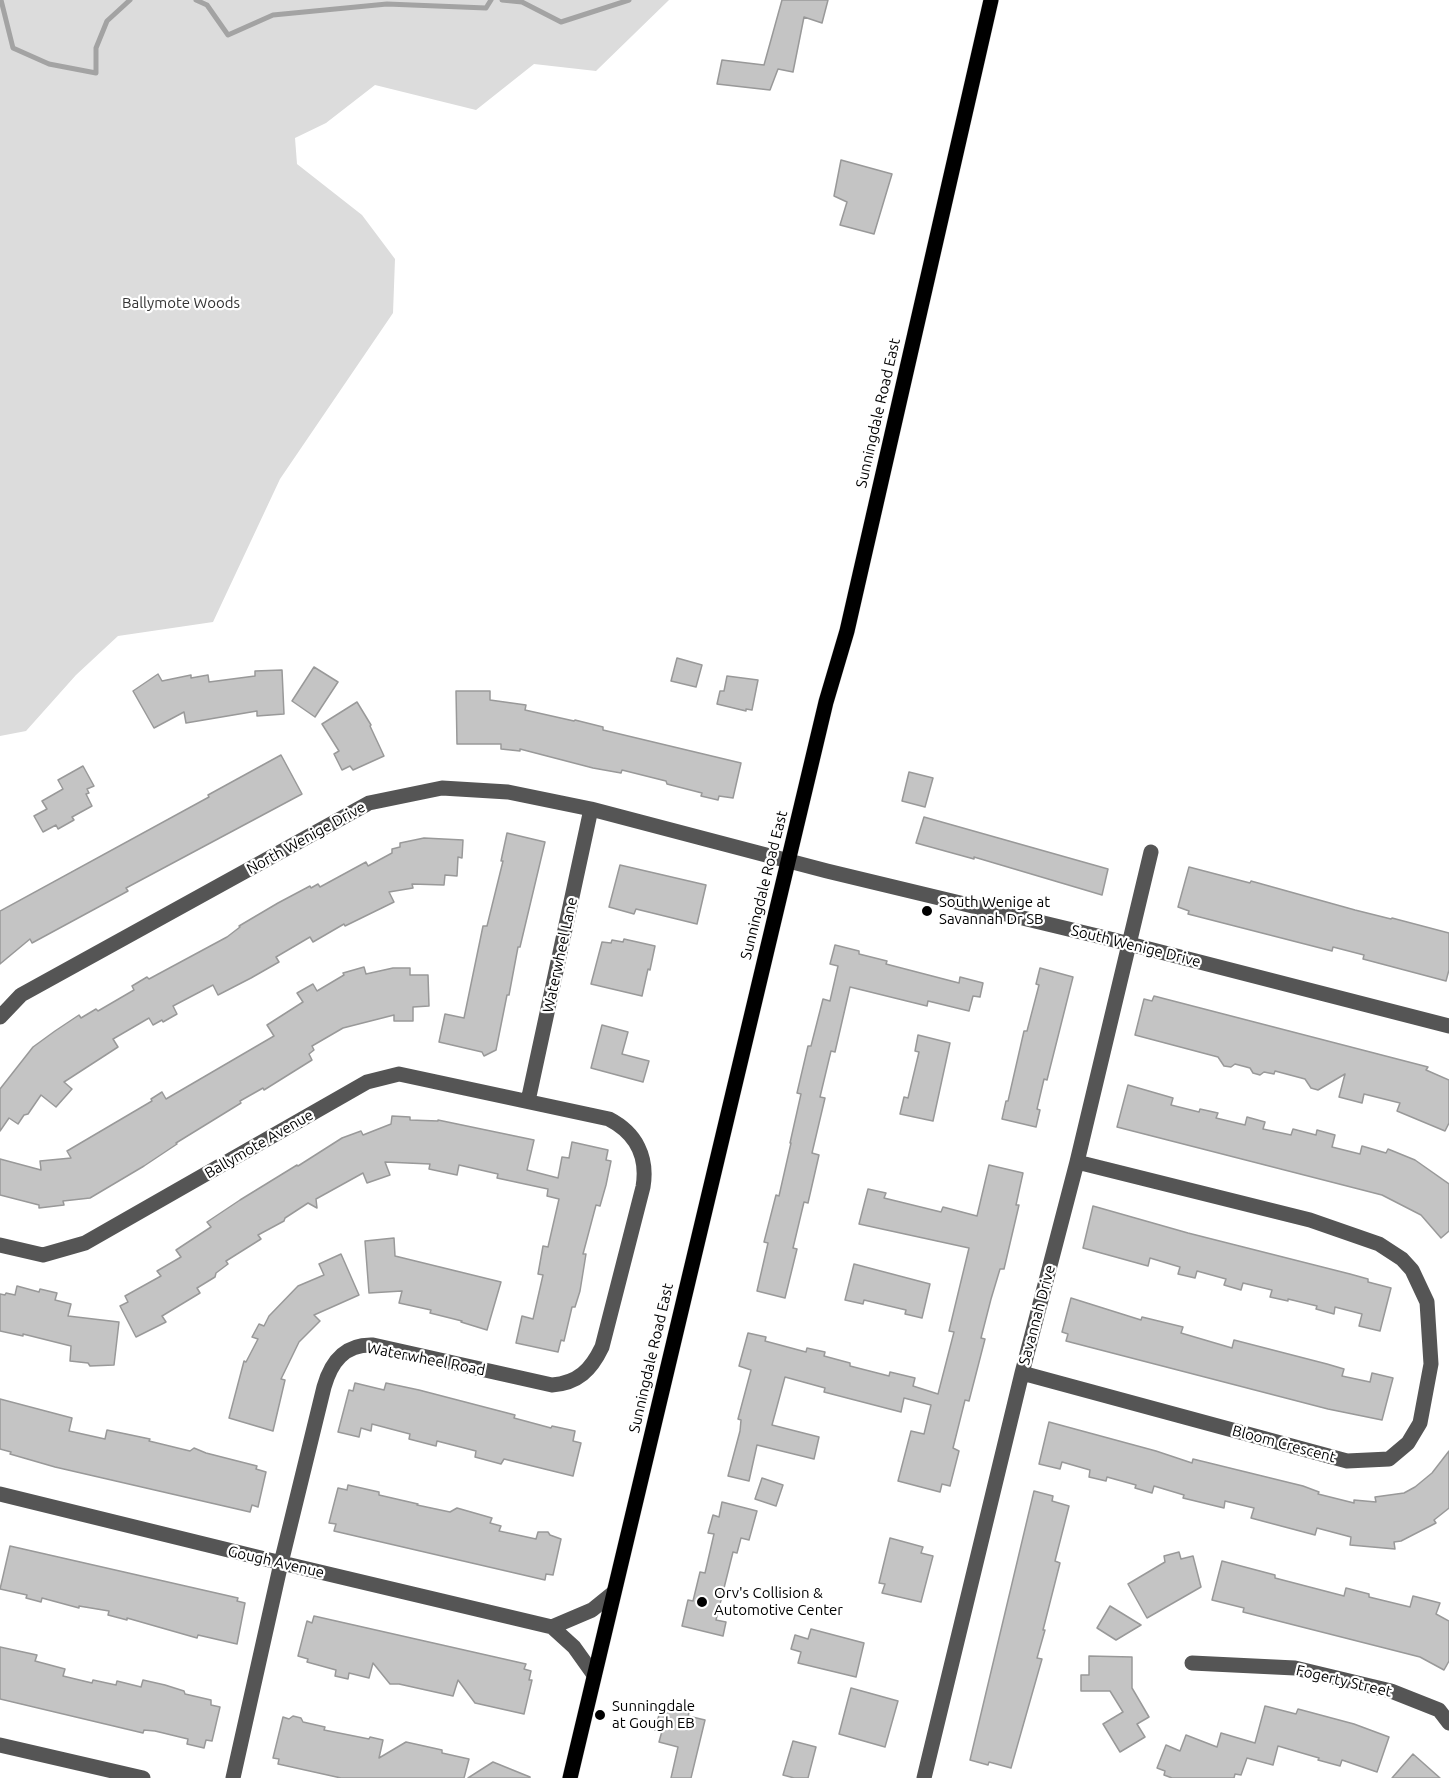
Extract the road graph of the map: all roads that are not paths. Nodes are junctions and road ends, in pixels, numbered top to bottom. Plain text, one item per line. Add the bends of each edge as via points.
1 (991, 0) edge
2 (591, 809) junction
3 (1151, 852) dead end
4 (788, 860) junction
5 (1128, 944) junction
6 (0, 1017) edge
7 (1449, 1026) edge
8 (528, 1101) junction
9 (1077, 1162) junction
10 (0, 1245) edge
11 (1022, 1373) junction
12 (0, 1494) edge
13 (281, 1563) junction
14 (613, 1593) junction
15 (552, 1626) junction
16 (1192, 1664) dead end
17 (594, 1675) junction
18 (1449, 1723) edge
19 (0, 1745) edge
20 (143, 1778) edge
21 (233, 1778) edge
22 (570, 1778) edge
23 (924, 1778) edge

1 - 4 main road, Sunningdale Road East via 847,631
2 - 4 street, North Wenige Drive
2 - 6 street, North Wenige Drive via 508,792 442,788 369,803 21,995
2 - 8 street, Waterwheel Lane
3 - 5 street, Savannah Drive
4 - 5 street, South Wenige Drive
4 - 14 main road, Sunningdale Road East
5 - 7 street, South Wenige Drive
5 - 9 street, Savannah Drive
8 - 10 street, Ballymote Avenue via 399,1074 367,1082 85,1244 43,1255
8 - 13 street, Waterwheel Road via 609,1119 631,1135 643,1160 643,1187 603,1347 590,1368 573,1381 552,1385 380,1346 359,1346 346,1351 328,1373
9 - 11 street, Savannah Drive
9 - 11 street, Bloom Crescent via 1310,1220 1379,1244 1402,1259 1412,1270 1427,1302 1431,1364 1420,1423 1408,1443 1389,1460 1347,1461
11 - 23 street, Savannah Drive
12 - 13 street, Gough Avenue
13 - 15 street, Gough Avenue
13 - 21 street, Waterwheel Road
14 - 15 street via 592,1610
14 - 17 main road, Sunningdale Road East
15 - 17 street via 574,1647
16 - 18 street, Fogerty Street via 1295,1668 1391,1690 1439,1710
17 - 22 main road, Sunningdale Road East
19 - 20 street

